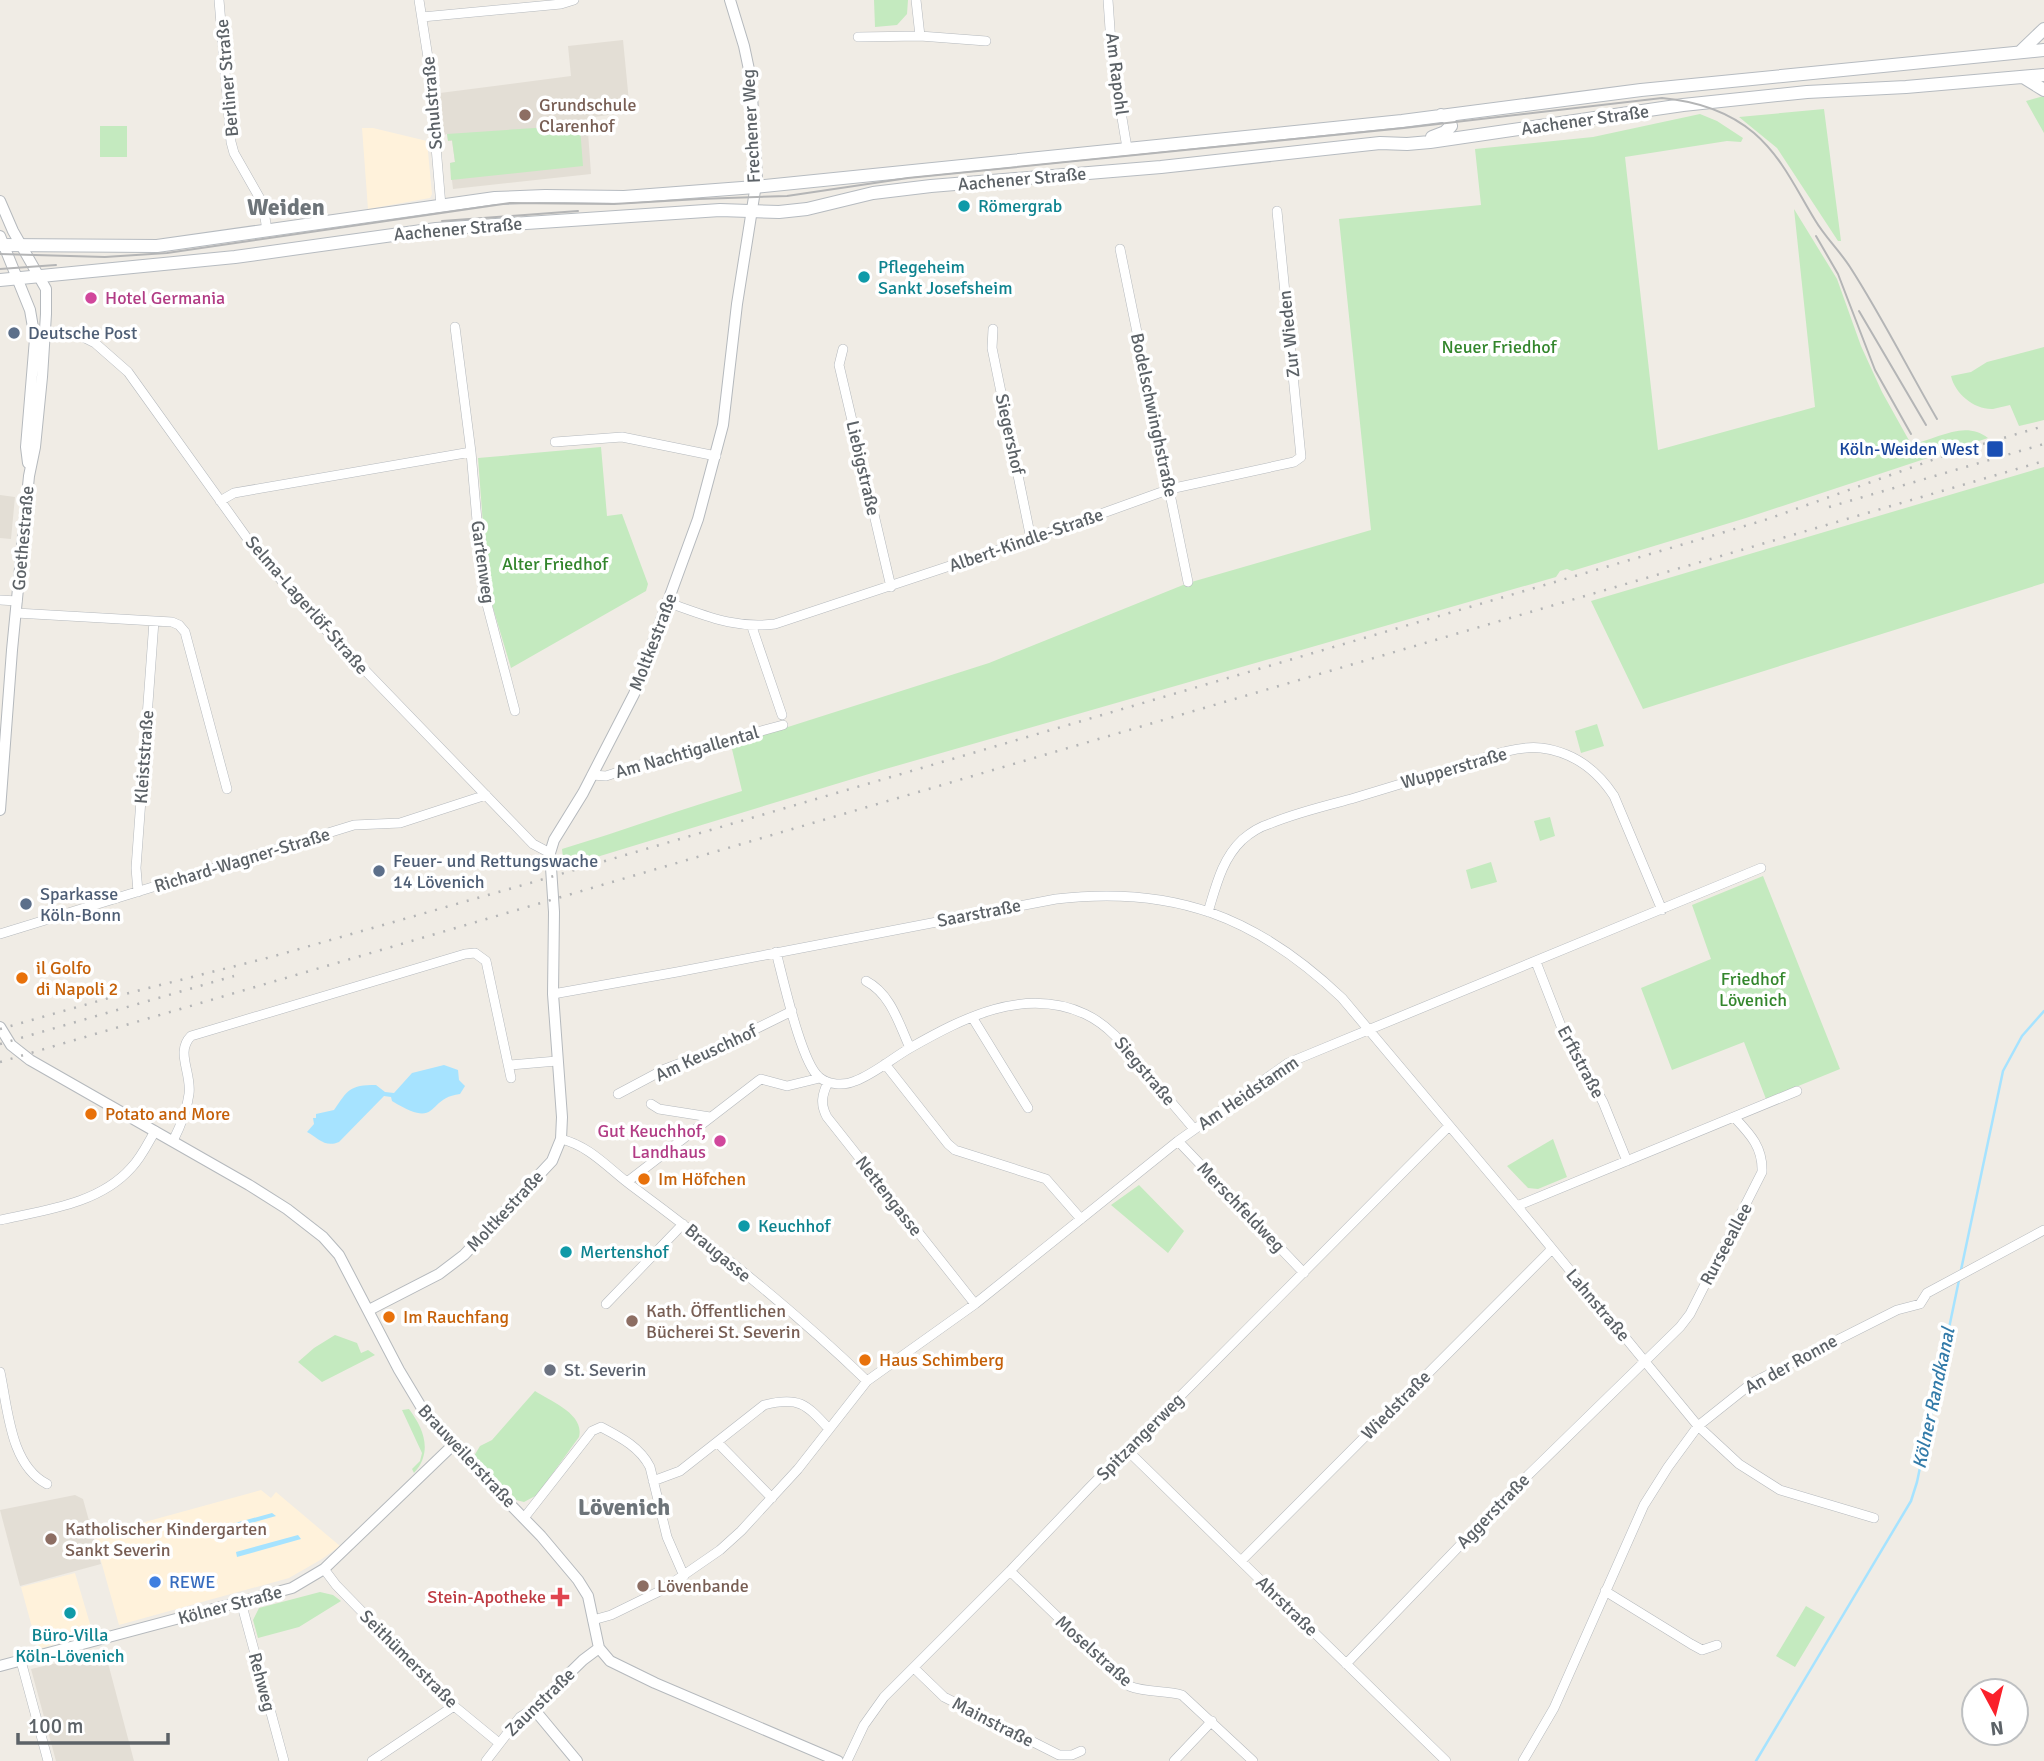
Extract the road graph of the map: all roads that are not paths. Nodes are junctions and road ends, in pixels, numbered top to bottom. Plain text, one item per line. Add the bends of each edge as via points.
1 (219, 0) edge
2 (419, 0) edge
3 (574, 0) edge
4 (730, 0) edge
5 (916, 0) edge
6 (1108, 0) edge
7 (422, 17) junction
8 (2044, 29) edge
9 (920, 36) junction
10 (858, 37) dead end
11 (986, 41) dead end
12 (2044, 50) edge
13 (2020, 52) junction
14 (2044, 75) edge
15 (2023, 77) junction
16 (2044, 90) edge
17 (1441, 115) junction
18 (1419, 143) junction
19 (1127, 148) junction
20 (1142, 169) junction
21 (1104, 172) junction
22 (755, 187) junction
23 (0, 201) edge
24 (441, 206) junction
25 (1277, 211) dead end
26 (752, 212) junction
27 (267, 231) junction
28 (1, 242) edge
29 (20, 244) junction
30 (1120, 248) dead end
31 (38, 276) junction
32 (18, 278) junction
33 (0, 280) edge
34 (455, 327) dead end
35 (993, 329) dead end
36 (46, 332) junction
37 (843, 349) dead end
38 (555, 442) dead end
39 (471, 452) junction
40 (716, 456) junction
41 (1301, 457) joint
42 (29, 476) junction
43 (1170, 489) junction
44 (220, 501) junction
45 (1031, 539) junction
46 (1188, 582) dead end
47 (891, 587) junction
48 (0, 600) edge
49 (669, 603) junction
50 (16, 607) junction
51 (154, 621) junction
52 (752, 627) junction
53 (0, 649) edge
54 (12, 650) junction
55 (515, 711) dead end
56 (592, 775) junction
57 (227, 789) dead end
58 (486, 795) junction
59 (0, 810) edge
60 (550, 853) junction
61 (1761, 868) dead end
62 (138, 892) junction
63 (1662, 911) junction
64 (1208, 912) junction
65 (0, 934) edge
66 (776, 952) junction
67 (1536, 962) junction
68 (866, 981) dead end
69 (553, 994) junction
70 (792, 1011) junction
71 (972, 1017) junction
72 (0, 1027) edge
73 (1367, 1029) junction
74 (910, 1048) junction
75 (557, 1061) junction
76 (885, 1064) junction
77 (510, 1065) junction
78 (512, 1078) dead end
79 (824, 1080) junction
80 (1797, 1091) dead end
81 (618, 1094) dead end
82 (650, 1104) dead end
83 (1028, 1108) dead end
84 (710, 1117) junction
85 (1734, 1117) junction
86 (1449, 1126) junction
87 (1194, 1129) junction
88 (155, 1131) junction
89 (561, 1139) junction
90 (173, 1141) junction
91 (1178, 1141) junction
92 (1627, 1161) junction
93 (626, 1182) junction
94 (1517, 1206) junction
95 (1082, 1219) junction
96 (0, 1220) edge
97 (683, 1224) junction
98 (2044, 1230) edge
99 (1551, 1250) junction
100 (1304, 1273) junction
101 (606, 1304) dead end
102 (975, 1304) junction
103 (369, 1310) junction
104 (1645, 1361) junction
105 (0, 1372) edge
106 (867, 1381) junction
107 (1698, 1426) junction
108 (829, 1429) junction
109 (718, 1443) junction
110 (453, 1445) junction
111 (1127, 1450) junction
112 (653, 1481) junction
113 (47, 1484) dead end
114 (772, 1498) junction
115 (524, 1518) junction
116 (1874, 1518) dead end
117 (1241, 1561) junction
118 (324, 1569) junction
119 (1010, 1571) junction
120 (684, 1576) junction
121 (1605, 1591) junction
122 (241, 1602) junction
123 (593, 1620) junction
124 (1717, 1645) dead end
125 (599, 1648) junction
126 (21, 1661) junction
127 (1346, 1664) junction
128 (0, 1667) edge
129 (914, 1668) junction
130 (454, 1706) junction
131 (537, 1709) junction
132 (1212, 1721) junction
133 (499, 1743) junction
134 (1081, 1751) dead end
135 (1527, 1760) edge
136 (48, 1761) edge
137 (284, 1761) edge
138 (372, 1761) edge
139 (486, 1761) edge
140 (577, 1761) edge
141 (838, 1761) edge
142 (846, 1761) edge
143 (1174, 1761) edge
144 (1253, 1761) edge
145 (1446, 1761) edge

1 - 27 street, Berliner Straße via 234,153 263,204
2 - 7 street, Schulstraße
3 - 7 street
4 - 22 street, Frechener Weg via 751,79
5 - 9 street
6 - 19 street, Am Rapohl
7 - 24 street, Schulstraße
8 - 13 main road
9 - 10 street
9 - 11 street
12 - 13 main road, Aachener Straße
13 - 17 main road, Aachener Straße
14 - 15 main road, Aachener Straße
15 - 16 main road
15 - 18 main road, Aachener Straße via 1683,105
17 - 18 main road via 1450,120 1450,128
17 - 19 main road, Aachener Straße
18 - 20 main road, Aachener Straße via 1380,143
19 - 20 main road
19 - 21 main road via 1123,159
19 - 22 main road, Aachener Straße
20 - 21 main road, Aachener Straße
21 - 26 main road, Aachener Straße via 931,186 873,193 807,209
22 - 24 main road, Aachener Straße via 624,197 521,196
22 - 26 street, Frechener Weg
23 - 29 street, Goethestraße
24 - 27 main road, Aachener Straße
25 - 41 street, Zur Wieden
26 - 31 main road, Aachener Straße via 720,210 436,229 235,257
26 - 40 street, Moltkestraße
27 - 29 main road, Aachener Straße via 143,247
28 - 29 main road, Aachener Straße
28 - 32 street, Goethestraße
29 - 31 street, Goethestraße
30 - 43 street, Bodelschwinghstraße
31 - 32 main road, Aachener Straße
31 - 36 street, Goethestraße via 46,289
32 - 33 main road, Aachener Straße
32 - 42 street, Goethestraße via 35,339 26,447
34 - 39 street, Gartenweg
35 - 45 street, Siegershof via 992,348
36 - 42 street, Goethestraße
36 - 44 street, Selma-Lagerlöf-Straße via 79,335 117,360
37 - 47 street, Liebigstraße via 839,365
38 - 40 street via 622,436
39 - 44 street via 234,493
39 - 55 street, Gartenweg via 482,589
40 - 49 street, Moltkestraße
41 - 43 street, Albert-Kindle-Straße
42 - 50 street, Goethestraße
43 - 45 street, Albert-Kindle-Straße
43 - 46 street, Bodelschwinghstraße
44 - 58 street, Selma-Lagerlöf-Straße via 307,611
45 - 47 street, Albert-Kindle-Straße
47 - 52 street, Albert-Kindle-Straße
48 - 50 street
49 - 52 street, Albert-Kindle-Straße
49 - 56 street, Moltkestraße via 635,694
50 - 51 street
50 - 54 street, Goethestraße
51 - 57 street via 172,622 186,632
51 - 62 street, Kleiststraße
52 - 56 street, Am Nachtigallental via 783,720 606,776
53 - 54 street
54 - 59 street, Goethestraße
56 - 60 street, Moltkestraße
58 - 60 street, Selma-Lagerlöf-Straße via 533,844
58 - 62 street, Richard-Wagner-Straße via 400,823 354,825
60 - 69 street, Moltkestraße
61 - 63 street, Am Heidstamm
62 - 65 street, Richard-Wagner-Straße
63 - 64 street, Wupperstraße via 1607,786 1576,759 1538,748 1431,774 1255,830 1224,864
63 - 67 street, Am Heidstamm
64 - 66 street, Saarstraße via 1133,895 1094,894
64 - 73 street, Saarstraße via 1263,935 1313,971
66 - 69 street, Saarstraße
66 - 70 street
67 - 73 street, Am Heidstamm
67 - 92 street, Erftstraße via 1561,1026 1600,1095
68 - 74 street via 884,996
69 - 75 street, Moltkestraße
70 - 79 street via 808,1063
70 - 81 street, Am Keuschhof
71 - 74 street, Siegstraße
71 - 83 street
71 - 87 street, Siegstraße via 1032,1001 1087,1015 1122,1041
72 - 88 street, Brauweilerstraße via 11,1045 30,1060
73 - 86 street, Lahnstraße
73 - 87 street, Am Heidstamm via 1288,1063
74 - 76 street, Siegstraße
75 - 77 street
75 - 89 street, Moltkestraße
76 - 79 street, Siegstraße via 855,1081 836,1084
76 - 95 street via 948,1144 1046,1178
77 - 78 street
77 - 90 street via 486,961 475,953 466,954 191,1035 183,1050 189,1094
79 - 84 street, Siegstraße via 787,1086 761,1079
79 - 102 street, Nettengasse via 822,1107 827,1116
80 - 85 street
82 - 84 street
84 - 93 street
85 - 92 street
85 - 104 street, Rurseeallee via 1759,1147 1762,1172 1690,1314
86 - 94 street, Lahnstraße
86 - 100 street, Spitzangerweg
87 - 91 street, Am Heidstamm
88 - 90 street, Brauweilerstraße
88 - 96 street via 125,1175 86,1199
89 - 93 street, Braugasse via 588,1150
89 - 103 street, Moltkestraße via 552,1161 464,1255 439,1274
90 - 103 street, Brauweilerstraße via 320,1234 340,1255
91 - 95 street, Am Heidstamm
91 - 100 street, Merschfeldweg
92 - 94 street
93 - 97 street, Braugasse
94 - 99 street, Lahnstraße
95 - 102 street, Am Heidstamm
97 - 101 street
97 - 106 street, Braugasse
98 - 107 street, An der Ronne via 1927,1293 1920,1304 1897,1310 1752,1383
99 - 104 street, Lahnstraße
99 - 117 street, Wiedstraße
100 - 111 street, Spitzangerweg
102 - 106 street, Am Heidstamm
103 - 110 street, Brauweilerstraße via 415,1399
104 - 107 street, Lahnstraße
104 - 127 street, Aggerstraße
105 - 113 street via 27,1470
106 - 108 street, Am Heidstamm
107 - 116 street, Lahnstraße via 1739,1464 1780,1490
107 - 121 street, An der Ronne via 1644,1505
108 - 109 street via 809,1407 778,1401 764,1405
108 - 114 street, Am Heidstamm
109 - 112 street via 680,1471
109 - 114 street
110 - 115 street, Brauweilerstraße
110 - 118 street, Kölner Straße
111 - 117 street, Ahrstraße
111 - 119 street, Spitzangerweg
112 - 115 street via 641,1453 596,1428
112 - 120 street via 667,1537
114 - 120 street, Am Heidstamm via 734,1537
115 - 123 street, Brauweilerstraße via 578,1580 588,1596
117 - 127 street, Ahrstraße
118 - 122 street, Kölner Straße via 292,1588
118 - 130 street, Seithümerstraße
119 - 129 street, Spitzangerweg
119 - 132 street, Moselstraße via 1129,1686 1182,1695
120 - 123 street, Am Heidstamm
121 - 124 street via 1702,1650
121 - 135 street, An der Ronne
122 - 126 street, Kölner Straße
122 - 137 street, Rehweg
123 - 125 street, Brauweilerstraße
125 - 131 street, Zaunstraße
125 - 141 street via 627,1670
126 - 128 street, Kölner Straße
126 - 136 street
127 - 145 street, Ahrstraße
129 - 134 street, Mainstraße via 944,1697 1059,1755
129 - 142 street, Spitzangerweg via 874,1710
130 - 133 street, Seithümerstraße
130 - 138 street
131 - 133 street, Zaunstraße via 520,1717
131 - 140 street
132 - 143 street
132 - 144 street, Moselstraße
133 - 139 street, Zaunstraße

